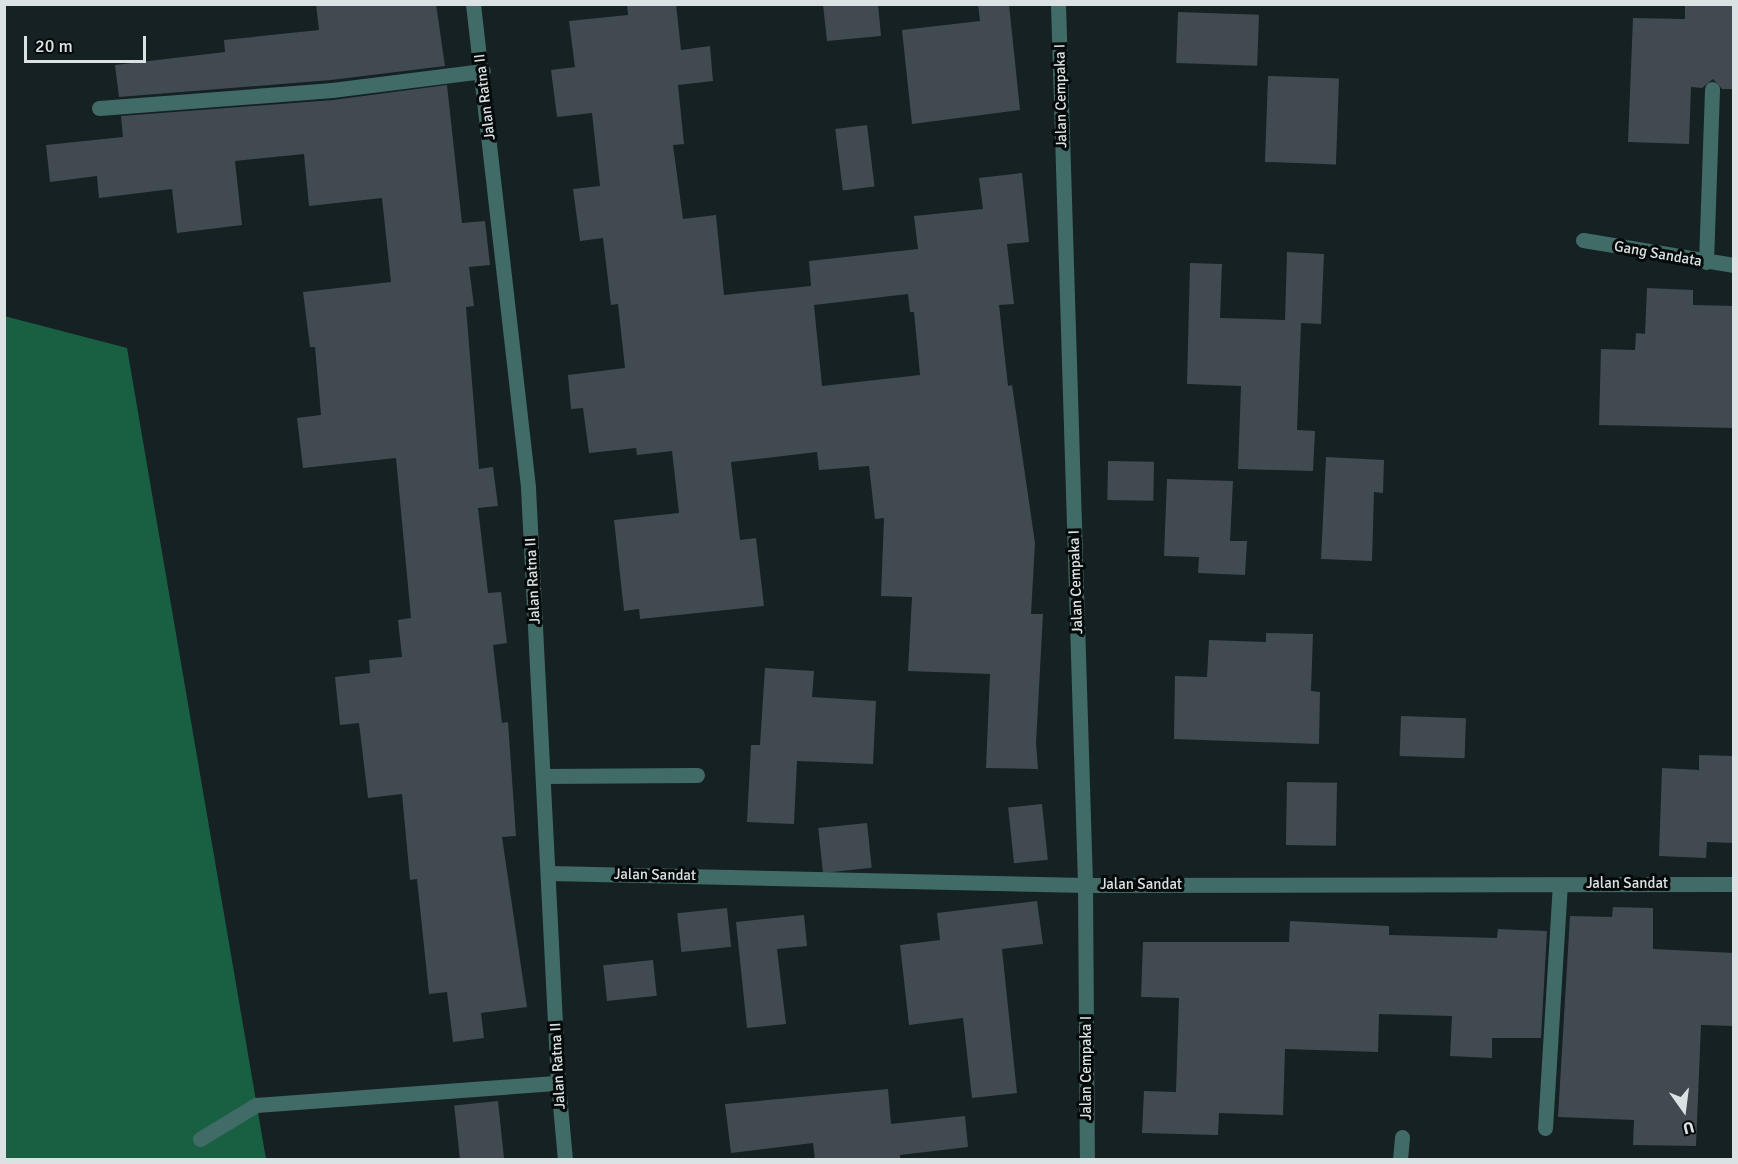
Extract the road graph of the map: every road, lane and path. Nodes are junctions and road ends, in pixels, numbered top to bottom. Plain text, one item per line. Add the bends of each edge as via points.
1 (473, 4) edge
2 (1058, 4) edge
3 (483, 71) junction
4 (1712, 89) dead end
5 (99, 108) dead end
6 (1583, 240) dead end
7 (1706, 262) junction
8 (1734, 265) edge
9 (697, 775) dead end
10 (543, 776) junction
11 (549, 873) junction
12 (1560, 884) junction
13 (1734, 884) edge
14 (1085, 885) junction
15 (558, 1083) junction
16 (1545, 1128) dead end
17 (1402, 1137) dead end
18 (200, 1139) dead end
19 (565, 1160) edge
20 (1088, 1160) edge
21 (1400, 1160) edge

1 - 3 street, Jalan Ratna II
2 - 14 street, Jalan Cempaka I
3 - 5 street via 332,90
3 - 10 street, Jalan Ratna II via 528,488
4 - 7 street
6 - 7 street, Gang Sandata
7 - 8 street, Gang Sandata
9 - 10 street
10 - 11 street, Jalan Ratna II
11 - 14 street, Jalan Sandat
11 - 15 street, Jalan Ratna II
12 - 13 street, Jalan Sandat
12 - 14 street, Jalan Sandat
12 - 16 street
14 - 20 street, Jalan Cempaka I
15 - 18 street via 256,1105
15 - 19 street, Jalan Ratna II
17 - 21 street

